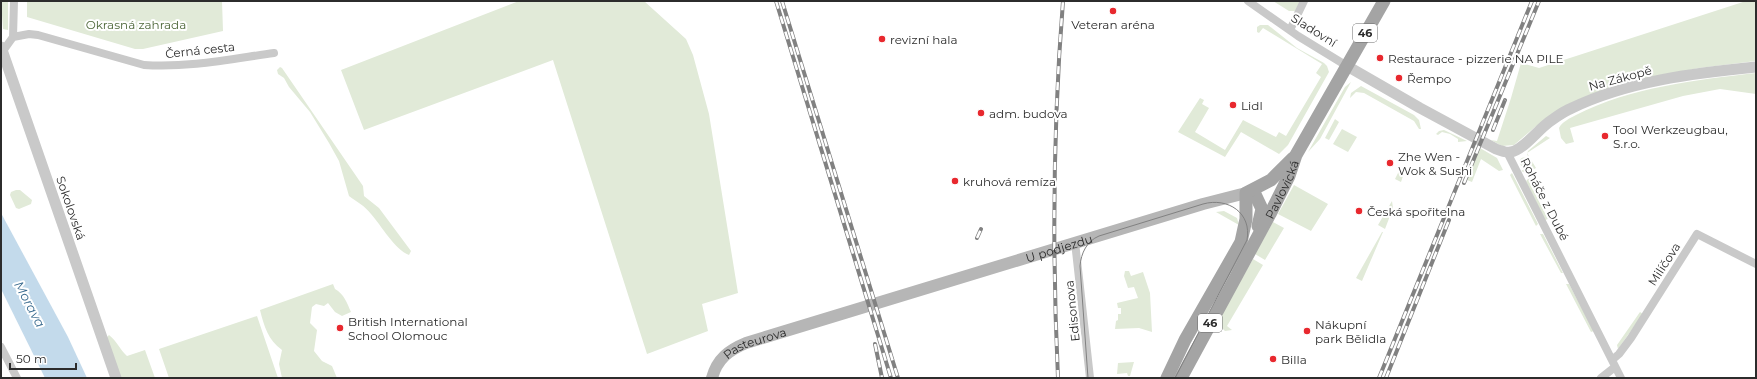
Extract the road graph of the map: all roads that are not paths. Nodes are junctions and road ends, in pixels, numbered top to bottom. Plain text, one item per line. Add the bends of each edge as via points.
1 (14, 1) edge
2 (1248, 1) edge
3 (1304, 1) edge
4 (1384, 1) edge
5 (1290, 30) junction
6 (12, 37) junction
7 (2, 49) edge
8 (274, 53) dead end
9 (1347, 66) junction
10 (1756, 66) edge
11 (1507, 152) junction
12 (1296, 155) junction
13 (1249, 191) junction
14 (1076, 242) junction
15 (1252, 247) junction
16 (1756, 264) edge
17 (811, 322) joint
18 (1, 347) edge
19 (1613, 364) junction
20 (17, 378) edge
21 (116, 378) edge
22 (712, 378) edge
23 (1090, 378) edge
24 (1167, 378) edge
25 (1180, 378) edge
26 (1601, 378) edge
27 (1621, 378) edge

1 - 6 street
2 - 5 street, Sladovní
3 - 5 street
4 - 9 main road, Pavlovická / 46
5 - 9 street, Sladovní
6 - 7 street
6 - 8 street, Černá cesta via 38,35 150,65 179,66
7 - 21 street, Sokolovská
9 - 11 street, Roháče z Dubé via 1434,116 1496,149
9 - 12 main road, Pavlovická / 46
10 - 11 street, Na Zákopě via 1652,82 1592,99 1560,115 1520,147
11 - 19 street, Roháče z Dubé
12 - 13 main road, U podjezdu via 1271,180
12 - 15 main road, Pavlovická / 46 via 1289,176
13 - 14 main road, U podjezdu
13 - 15 main road via 1260,202 1262,212
13 - 24 main road, 46 via 1245,228 1238,248 1185,340
14 - 17 main road, U podjezdu
14 - 23 street, Edisonova
15 - 25 main road, Pavlovická / 46
16 - 19 street, Milíčova via 1697,234
17 - 22 main road, Pasteurova via 735,348 719,361
18 - 20 street
19 - 26 street
19 - 27 street, Roháče z Dubé

